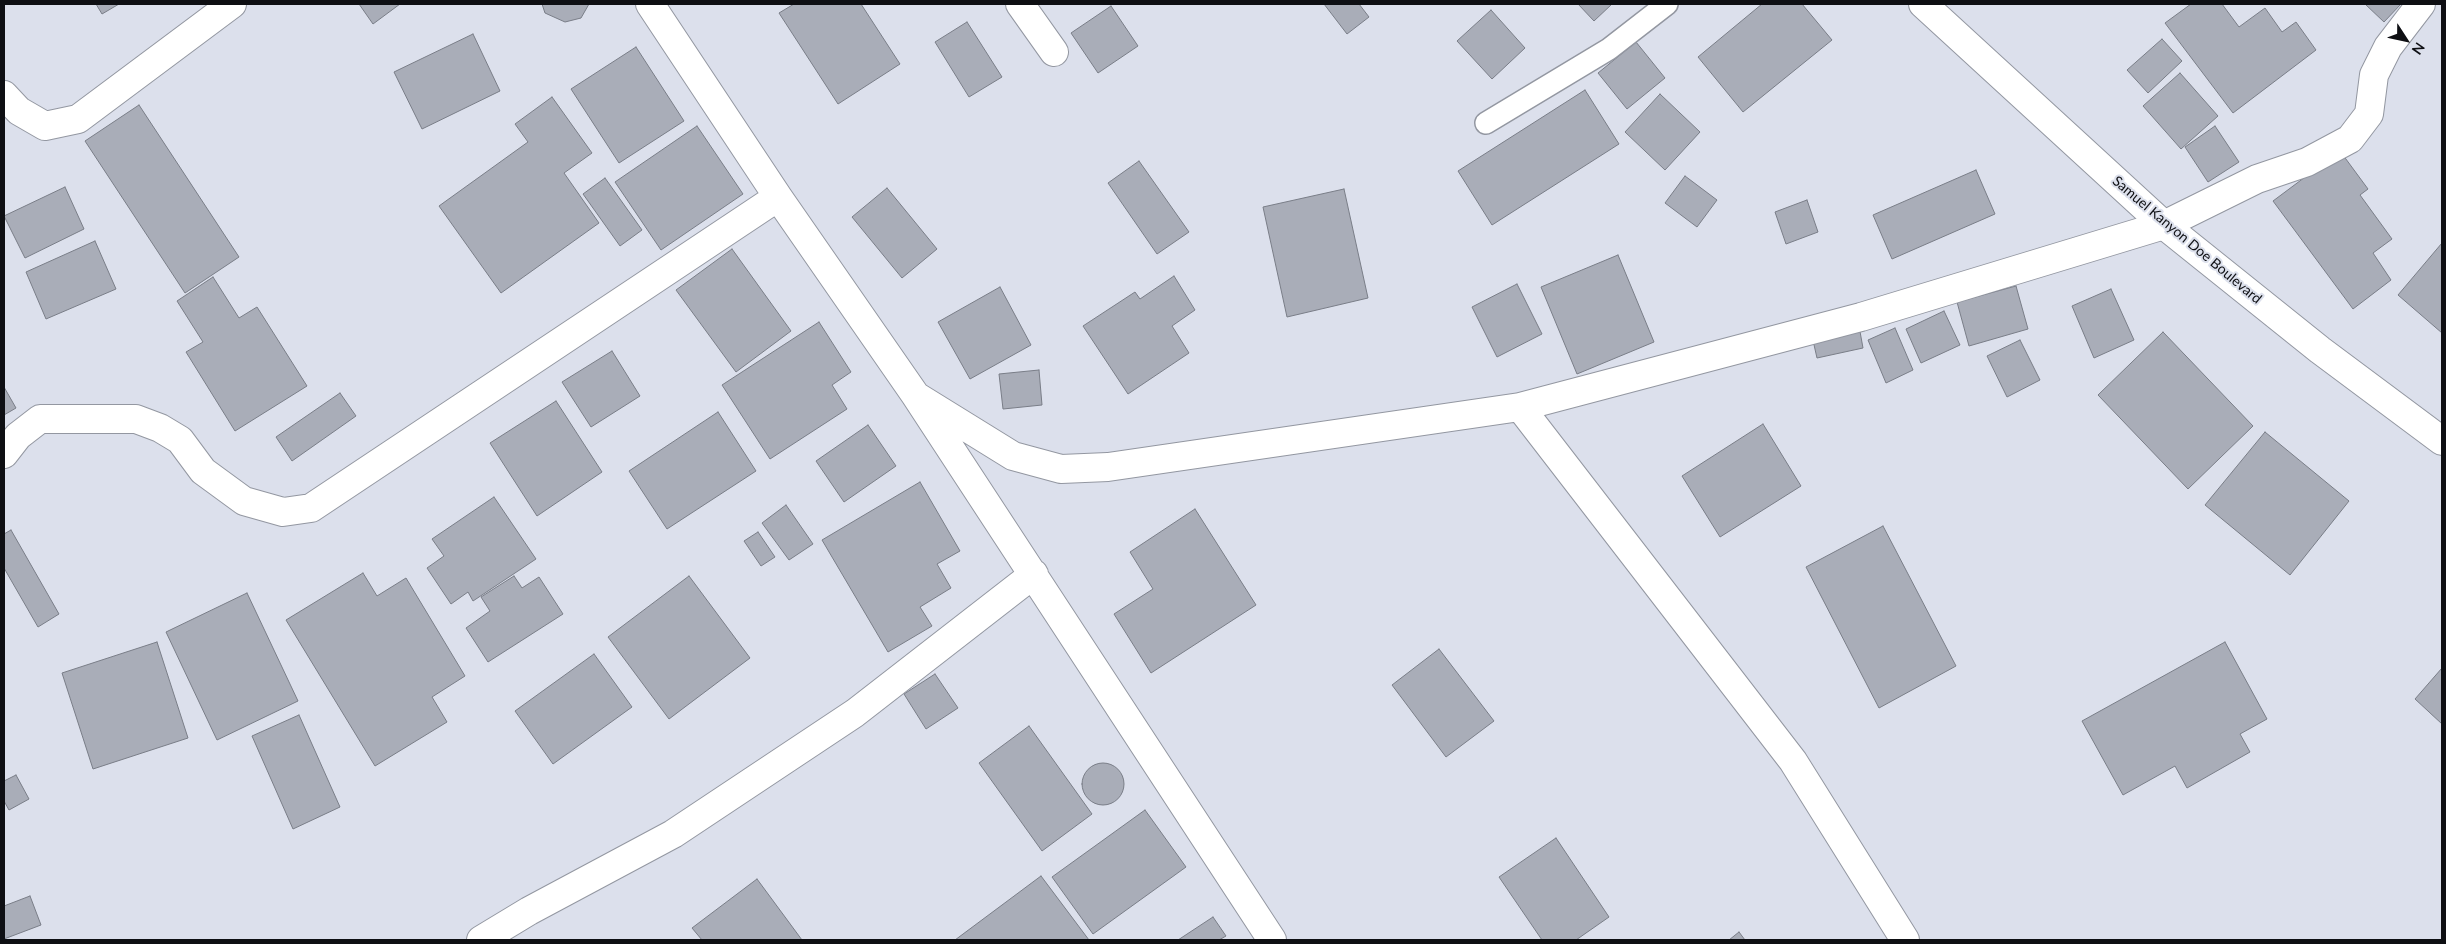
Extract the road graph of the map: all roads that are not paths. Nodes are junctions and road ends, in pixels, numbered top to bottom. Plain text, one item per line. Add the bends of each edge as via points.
1 (232, 4) edge
2 (650, 4) edge
3 (1020, 4) edge
4 (1667, 4) edge
5 (1922, 4) edge
6 (2421, 4) edge
7 (1054, 52) dead end
8 (4, 94) edge
9 (1486, 123) dead end
10 (778, 197) junction
11 (2164, 225) junction
12 (916, 396) junction
13 (1520, 407) junction
14 (2442, 441) edge
15 (4, 454) edge
16 (1034, 574) junction
17 (480, 940) edge
18 (1272, 940) edge
19 (1905, 940) edge

1 - 8 street via 78,118 45,126 19,111
2 - 10 street
3 - 7 street
4 - 9 lane via 1609,49
5 - 11 street, Samuel Kanyon Doe Boulevard
6 - 11 street via 2388,47 2374,75 2369,114 2350,139 2307,162 2257,179
10 - 12 street
10 - 15 street via 311,508 283,512 244,500 204,471 180,440 160,428 136,420 40,420 18,436
11 - 13 street via 1861,317
11 - 14 street, Samuel Kanyon Doe Boulevard via 2320,350
12 - 13 street via 1013,456 1061,469 1108,467
12 - 16 street
13 - 19 street via 1793,760
16 - 17 street via 855,713 673,834
16 - 18 street

